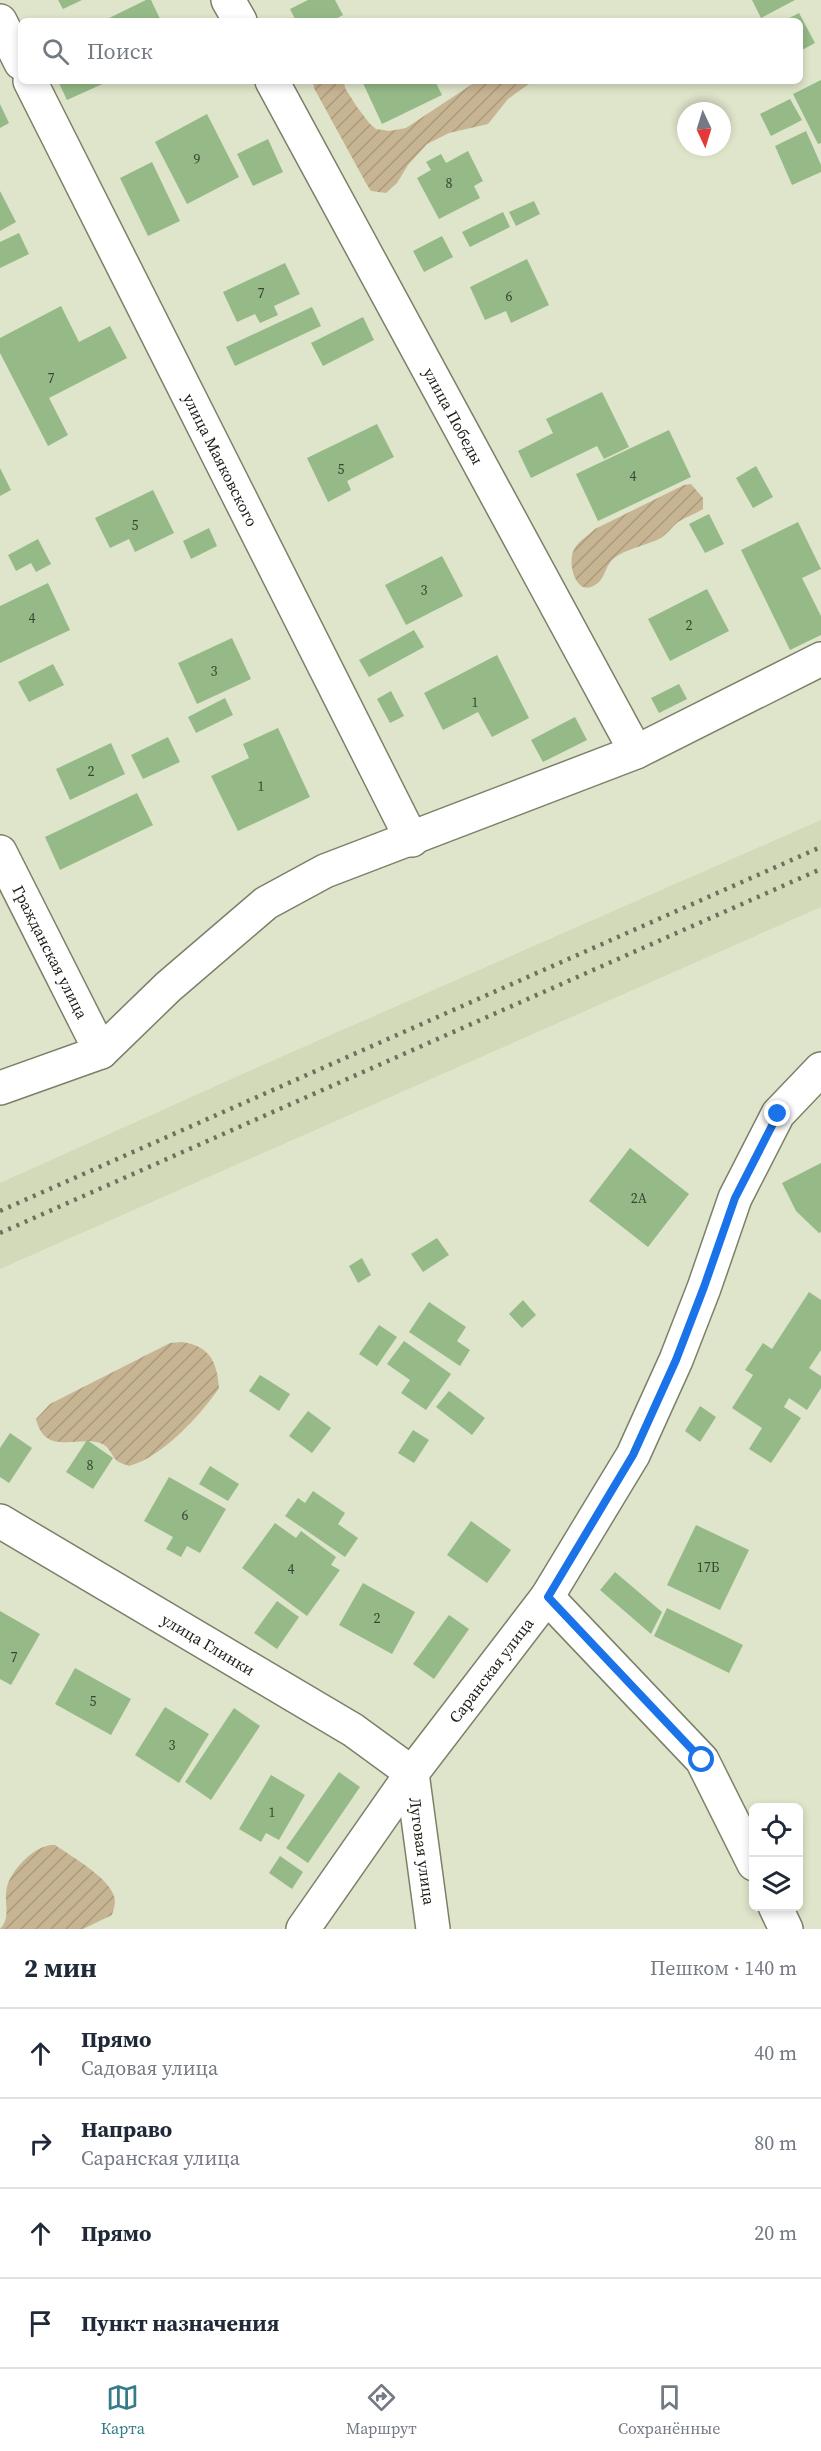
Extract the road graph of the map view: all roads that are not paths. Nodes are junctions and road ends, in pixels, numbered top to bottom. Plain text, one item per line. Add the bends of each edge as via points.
1 (228, 0) edge
2 (238, 18) edge
3 (0, 21) edge
4 (18, 57) edge
5 (32, 84) edge
6 (274, 84) edge
7 (821, 659) edge
8 (636, 752) junction
9 (412, 840) junction
10 (0, 852) edge
11 (101, 1052) junction
12 (821, 1069) edge
13 (0, 1088) edge
14 (0, 1521) edge
15 (548, 1597) junction
16 (412, 1773) junction
17 (750, 1857) edge
18 (777, 1911) edge
19 (303, 1929) edge
20 (433, 1929) edge
21 (786, 1929) edge

1 - 2 street
3 - 4 street
5 - 9 street, улица Маяковского
6 - 8 street, улица Победы
7 - 8 street
8 - 9 street
9 - 11 street via 325,871 266,903 168,987
10 - 11 street, Гражданская улица
11 - 13 street
12 - 15 street, Саранская улица via 778,1114 735,1198 676,1360 633,1455
14 - 16 street, улица Глинки via 353,1730
15 - 16 street, Саранская улица
15 - 17 street via 702,1760
16 - 19 street, Саранская улица
16 - 20 street, Луговая улица
18 - 21 street

